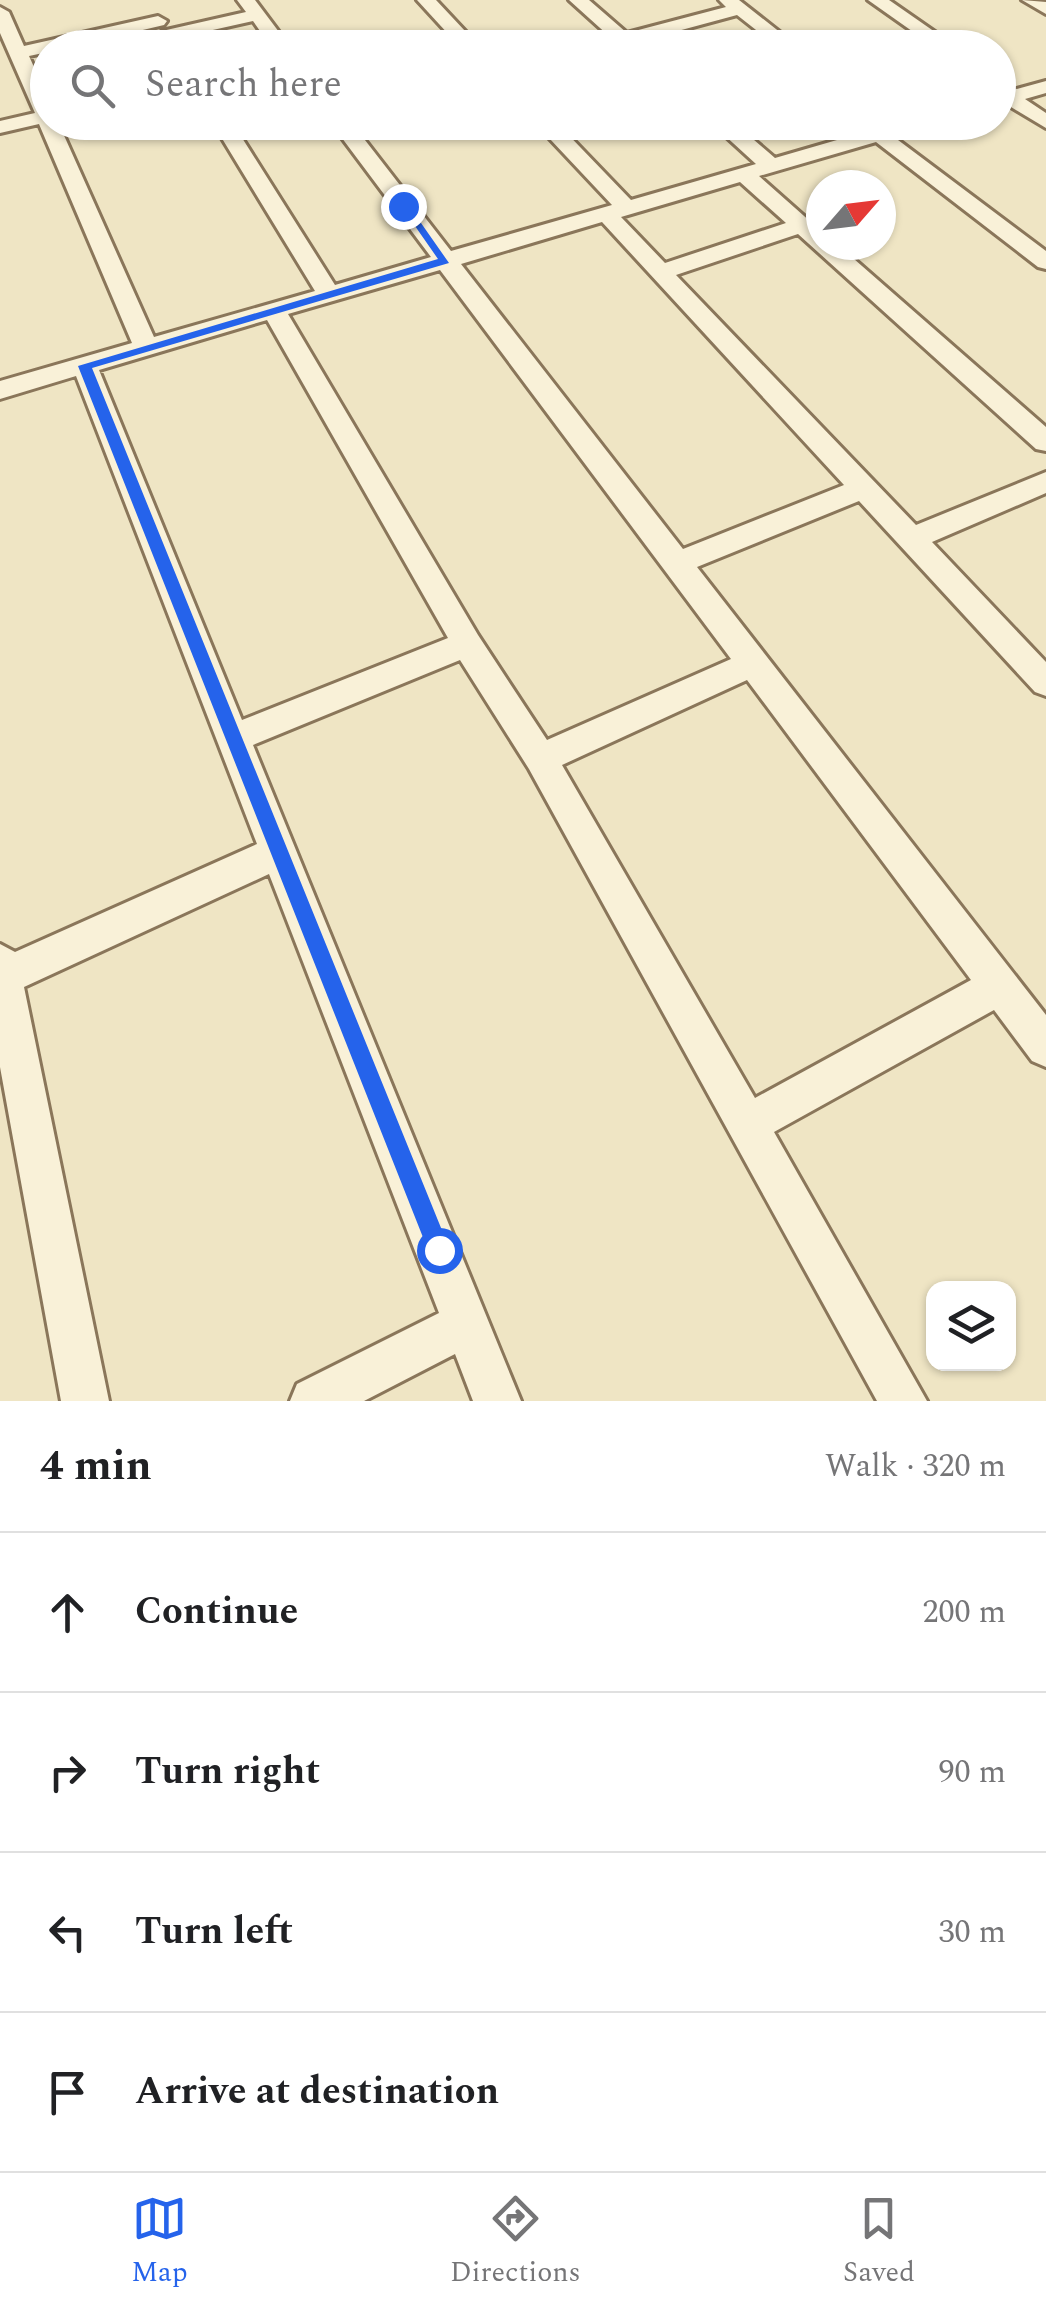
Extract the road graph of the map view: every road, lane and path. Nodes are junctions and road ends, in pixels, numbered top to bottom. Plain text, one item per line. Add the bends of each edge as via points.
1 (146, 0) edge
2 (426, 0) edge
3 (578, 0) edge
4 (877, 0) edge
5 (1031, 0) edge
6 (734, 4) edge
7 (252, 8) edge
8 (1046, 9) edge
9 (0, 12) edge
10 (164, 30) edge
11 (183, 30) edge
12 (268, 30) edge
13 (455, 30) edge
14 (613, 30) edge
15 (663, 30) edge
16 (768, 30) edge
17 (922, 30) edge
18 (30, 52) edge
19 (18, 53) junction
20 (1046, 86) edge
21 (1016, 91) edge
22 (30, 92) edge
23 (1016, 100) edge
24 (30, 122) edge
25 (1046, 122) edge
26 (0, 126) edge
27 (56, 140) edge
28 (233, 140) edge
29 (354, 140) edge
30 (559, 140) edge
31 (741, 140) edge
32 (856, 140) edge
33 (913, 140) edge
34 (771, 166) junction
35 (744, 174) junction
36 (617, 211) junction
37 (802, 226) junction
38 (806, 230) edge
39 (842, 260) edge
40 (445, 261) junction
41 (1046, 262) edge
42 (661, 272) junction
43 (329, 294) junction
44 (274, 310) junction
45 (146, 348) junction
46 (85, 366) junction
47 (0, 390) edge
48 (1035, 418) edge
49 (1046, 442) edge
50 (1046, 482) edge
51 (864, 488) junction
52 (911, 539) junction
53 (676, 564) junction
54 (467, 644) junction
55 (753, 664) junction
56 (1046, 683) edge
57 (234, 738) junction
58 (542, 759) junction
59 (280, 851) junction
60 (2, 970) edge
61 (999, 986) junction
62 (1046, 1047) edge
63 (745, 1126) junction
64 (468, 1323) junction
65 (85, 1401) edge
66 (314, 1401) edge
67 (497, 1401) edge
68 (903, 1401) edge

1 - 10 street
2 - 13 street
3 - 14 street
4 - 17 street
5 - 8 street
6 - 15 street
6 - 16 street
7 - 11 street
7 - 12 street
9 - 19 street
18 - 19 street
19 - 22 street
20 - 21 street
23 - 25 street
24 - 26 street
27 - 45 street
28 - 43 street
29 - 40 street
30 - 36 street
31 - 34 street
32 - 34 street
33 - 41 street
34 - 35 street
35 - 36 street
35 - 37 street
36 - 40 street
36 - 42 street
37 - 38 street
37 - 42 street
39 - 48 street
40 - 43 street
40 - 53 street
42 - 51 street
43 - 44 street
44 - 45 street
44 - 54 street
45 - 46 street
46 - 47 street
46 - 57 street
48 - 49 street
50 - 52 street
51 - 52 street
51 - 53 street
52 - 56 street
53 - 55 street
54 - 57 street
54 - 58 street
55 - 58 street
55 - 61 street
57 - 59 street
58 - 63 street
59 - 60 street
59 - 64 street
60 - 65 street
61 - 62 street
61 - 63 street
63 - 68 street
64 - 66 street
64 - 67 street

